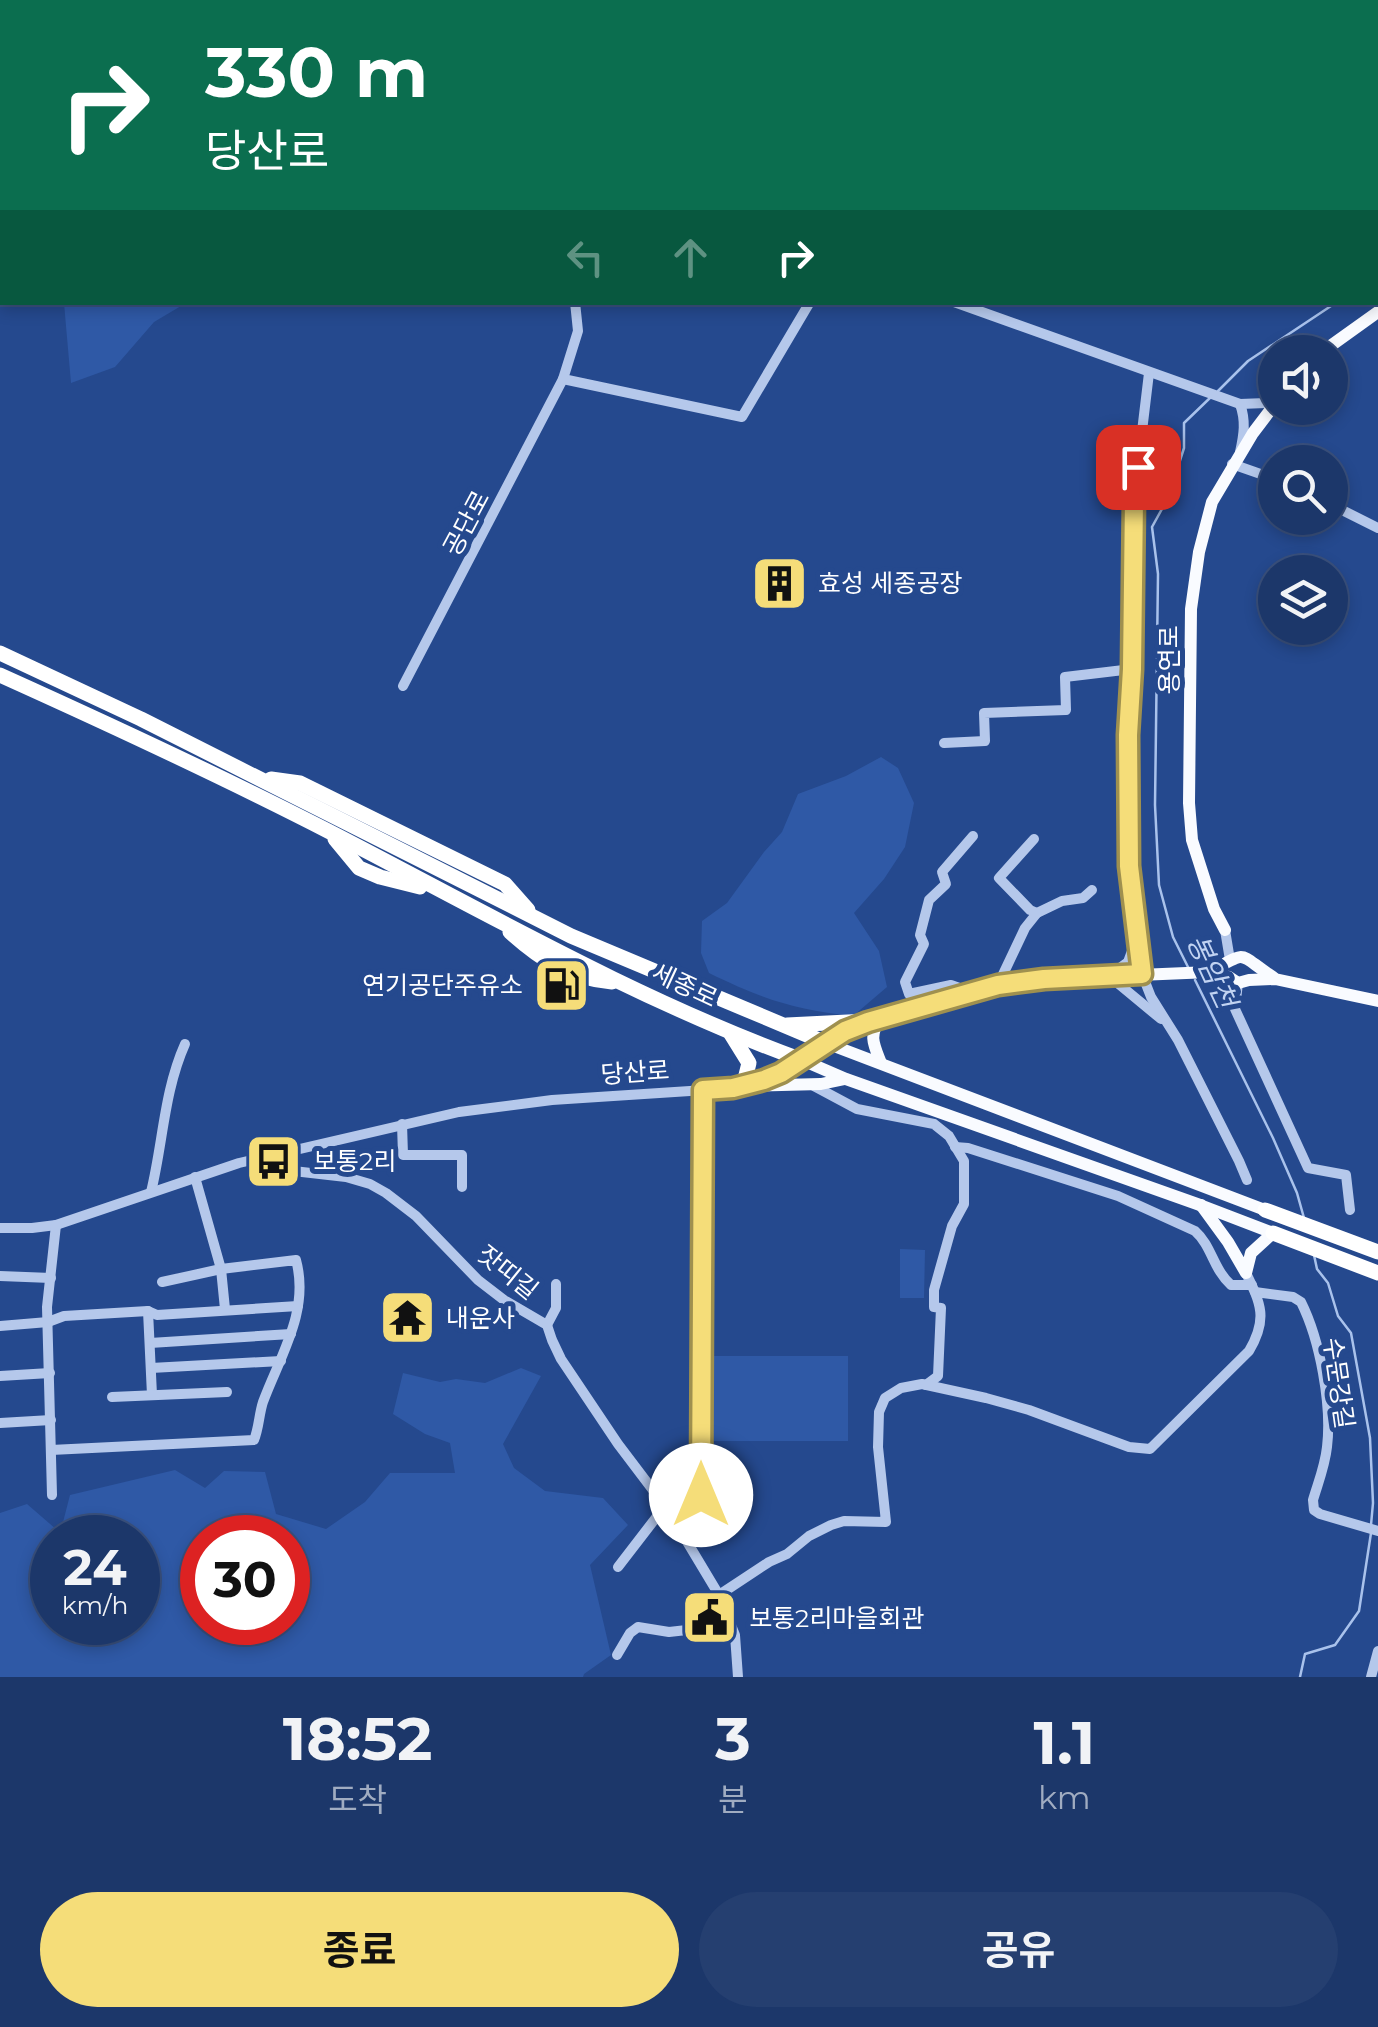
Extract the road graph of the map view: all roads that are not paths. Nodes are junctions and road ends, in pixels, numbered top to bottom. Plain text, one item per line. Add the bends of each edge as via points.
1 (575, 305) edge
2 (808, 305) edge
3 (962, 305) edge
4 (1378, 312) edge
5 (1346, 335) edge
6 (1150, 372) junction
7 (562, 379) junction
8 (1238, 403) junction
9 (1258, 403) edge
10 (1259, 425) edge
11 (1236, 459) junction
12 (1258, 470) edge
13 (1348, 513) edge
14 (1378, 528) edge
15 (0, 653) edge
16 (1132, 669) junction
17 (0, 675) edge
18 (403, 686) dead end
19 (944, 744) dead end
20 (973, 836) dead end
21 (1034, 839) dead end
22 (1092, 890) dead end
23 (1037, 913) junction
24 (1224, 930) joint
25 (1136, 939) junction
26 (1241, 960) junction
27 (1210, 972) junction
28 (1146, 974) junction
29 (1108, 976) junction
30 (1275, 979) junction
31 (1239, 980) junction
32 (998, 985) junction
33 (972, 992) junction
34 (1378, 1001) edge
35 (874, 1019) junction
36 (1166, 1022) junction
37 (782, 1025) junction
38 (731, 1034) junction
39 (184, 1044) dead end
40 (826, 1044) junction
41 (802, 1060) junction
42 (881, 1063) junction
43 (846, 1079) junction
44 (808, 1083) junction
45 (740, 1087) junction
46 (703, 1090) junction
47 (402, 1124) junction
48 (955, 1146) junction
49 (257, 1159) junction
50 (195, 1176) junction
51 (1247, 1180) dead end
52 (462, 1187) dead end
53 (151, 1192) junction
54 (1200, 1205) junction
55 (1265, 1210) joint
56 (1350, 1210) dead end
57 (56, 1224) junction
58 (0, 1228) edge
59 (1273, 1233) junction
60 (1378, 1252) edge
61 (221, 1269) junction
62 (1378, 1274) edge
63 (0, 1276) edge
64 (51, 1278) junction
65 (162, 1282) dead end
66 (556, 1284) dead end
67 (1251, 1284) junction
68 (298, 1306) junction
69 (225, 1309) junction
70 (148, 1311) junction
71 (48, 1322) junction
72 (548, 1325) junction
73 (0, 1326) edge
74 (291, 1334) junction
75 (150, 1343) junction
76 (281, 1361) junction
77 (151, 1368) junction
78 (50, 1373) junction
79 (0, 1376) edge
80 (925, 1385) junction
81 (227, 1392) dead end
82 (152, 1395) junction
83 (112, 1397) dead end
84 (51, 1420) junction
85 (0, 1422) edge
86 (52, 1450) junction
87 (52, 1495) dead end
88 (701, 1495) dead end
89 (665, 1506) junction
90 (1378, 1531) edge
91 (618, 1567) dead end
92 (719, 1595) junction
93 (732, 1624) junction
94 (1378, 1651) edge
95 (617, 1655) dead end
96 (738, 1677) edge
97 (1370, 1677) edge

1 - 7 street, 공단로 via 578,331
2 - 7 street via 742,417
3 - 6 street
4 - 5 main road
6 - 8 street
6 - 16 street via 1134,498
7 - 18 street, 공단로
8 - 9 street
8 - 11 street via 1245,429
10 - 11 main road, 용연로
11 - 12 street
11 - 24 main road, 용연로 via 1212,502 1191,609 1192,840
13 - 14 street
15 - 37 highway, 세종로 via 534,917
16 - 19 street via 1065,677 1066,710 984,713 985,741
16 - 25 street via 1129,866
17 - 38 highway, 세종로
20 - 33 street, 당산로 via 942,872 946,884 930,900 920,936 924,944 905,982 908,994 951,985
21 - 23 street via 999,878
22 - 23 street
23 - 32 street
24 - 26 street
25 - 28 street
25 - 29 street via 1128,962
26 - 27 main road
26 - 30 main road
26 - 31 main road via 1226,969
26 - 31 main road via 1254,972
27 - 28 main road, 당산로
27 - 31 main road
28 - 29 main road, 당산로
28 - 36 street
29 - 32 main road, 당산로
29 - 36 street
30 - 31 main road
30 - 34 main road
31 - 56 street via 1235,1009 1308,1168 1346,1175
32 - 33 main road, 당산로
33 - 35 main road, 당산로
35 - 37 highway
35 - 40 main road, 당산로
35 - 42 main road
36 - 51 street
37 - 40 highway, 세종로
38 - 41 highway, 세종로
38 - 45 highway via 749,1063
39 - 53 street
40 - 41 main road, 당산로
40 - 42 main road, 세종로
41 - 43 main road, 세종로
41 - 45 street, 당산로
42 - 55 main road, 세종로
43 - 44 main road
43 - 54 main road, 세종로
44 - 45 main road
44 - 48 street via 857,1109 934,1124
45 - 46 street, 당산로
46 - 47 street, 당산로 via 505,1104
46 - 88 street
47 - 49 street, 당산로
47 - 52 street via 402,1155 462,1156
48 - 67 street via 1118,1196 1195,1231 1220,1275 1231,1285
48 - 80 street via 964,1161 964,1204 934,1290 934,1308 941,1308 938,1376
49 - 50 street, 당산로
49 - 72 street, 잣띠길 via 268,1168 346,1176 386,1193 478,1280
50 - 53 street, 당산로
50 - 61 street
53 - 57 street, 당산로
54 - 59 main road, 세종로
54 - 67 main road
55 - 60 highway, 세종로
57 - 58 street, 당산로
57 - 64 street
59 - 62 highway, 세종로
59 - 67 main road via 1251,1253
61 - 65 street
61 - 68 street via 296,1260
61 - 69 street
63 - 64 street
64 - 71 street
66 - 72 street
67 - 80 street via 1262,1326 1250,1351 1150,1449
67 - 90 street, 수문강길 via 1302,1302 1318,1352 1328,1446 1314,1510
68 - 69 street
68 - 74 street
69 - 70 street
70 - 71 street
70 - 75 street
71 - 73 street
71 - 78 street
72 - 89 street, 잣띠길 via 562,1359
74 - 75 street
74 - 76 street
75 - 77 street
76 - 77 street
76 - 86 street via 254,1440
77 - 82 street
78 - 79 street
78 - 84 street
80 - 92 street via 902,1388 885,1398 879,1412 886,1522 831,1525
81 - 82 street
82 - 83 street
84 - 85 street
84 - 86 street
86 - 87 street
89 - 91 street
89 - 92 street, 잣띠길
92 - 93 street, 잣띠길
93 - 95 street via 669,1632 638,1627
93 - 96 street, 잣띠길
94 - 97 street

